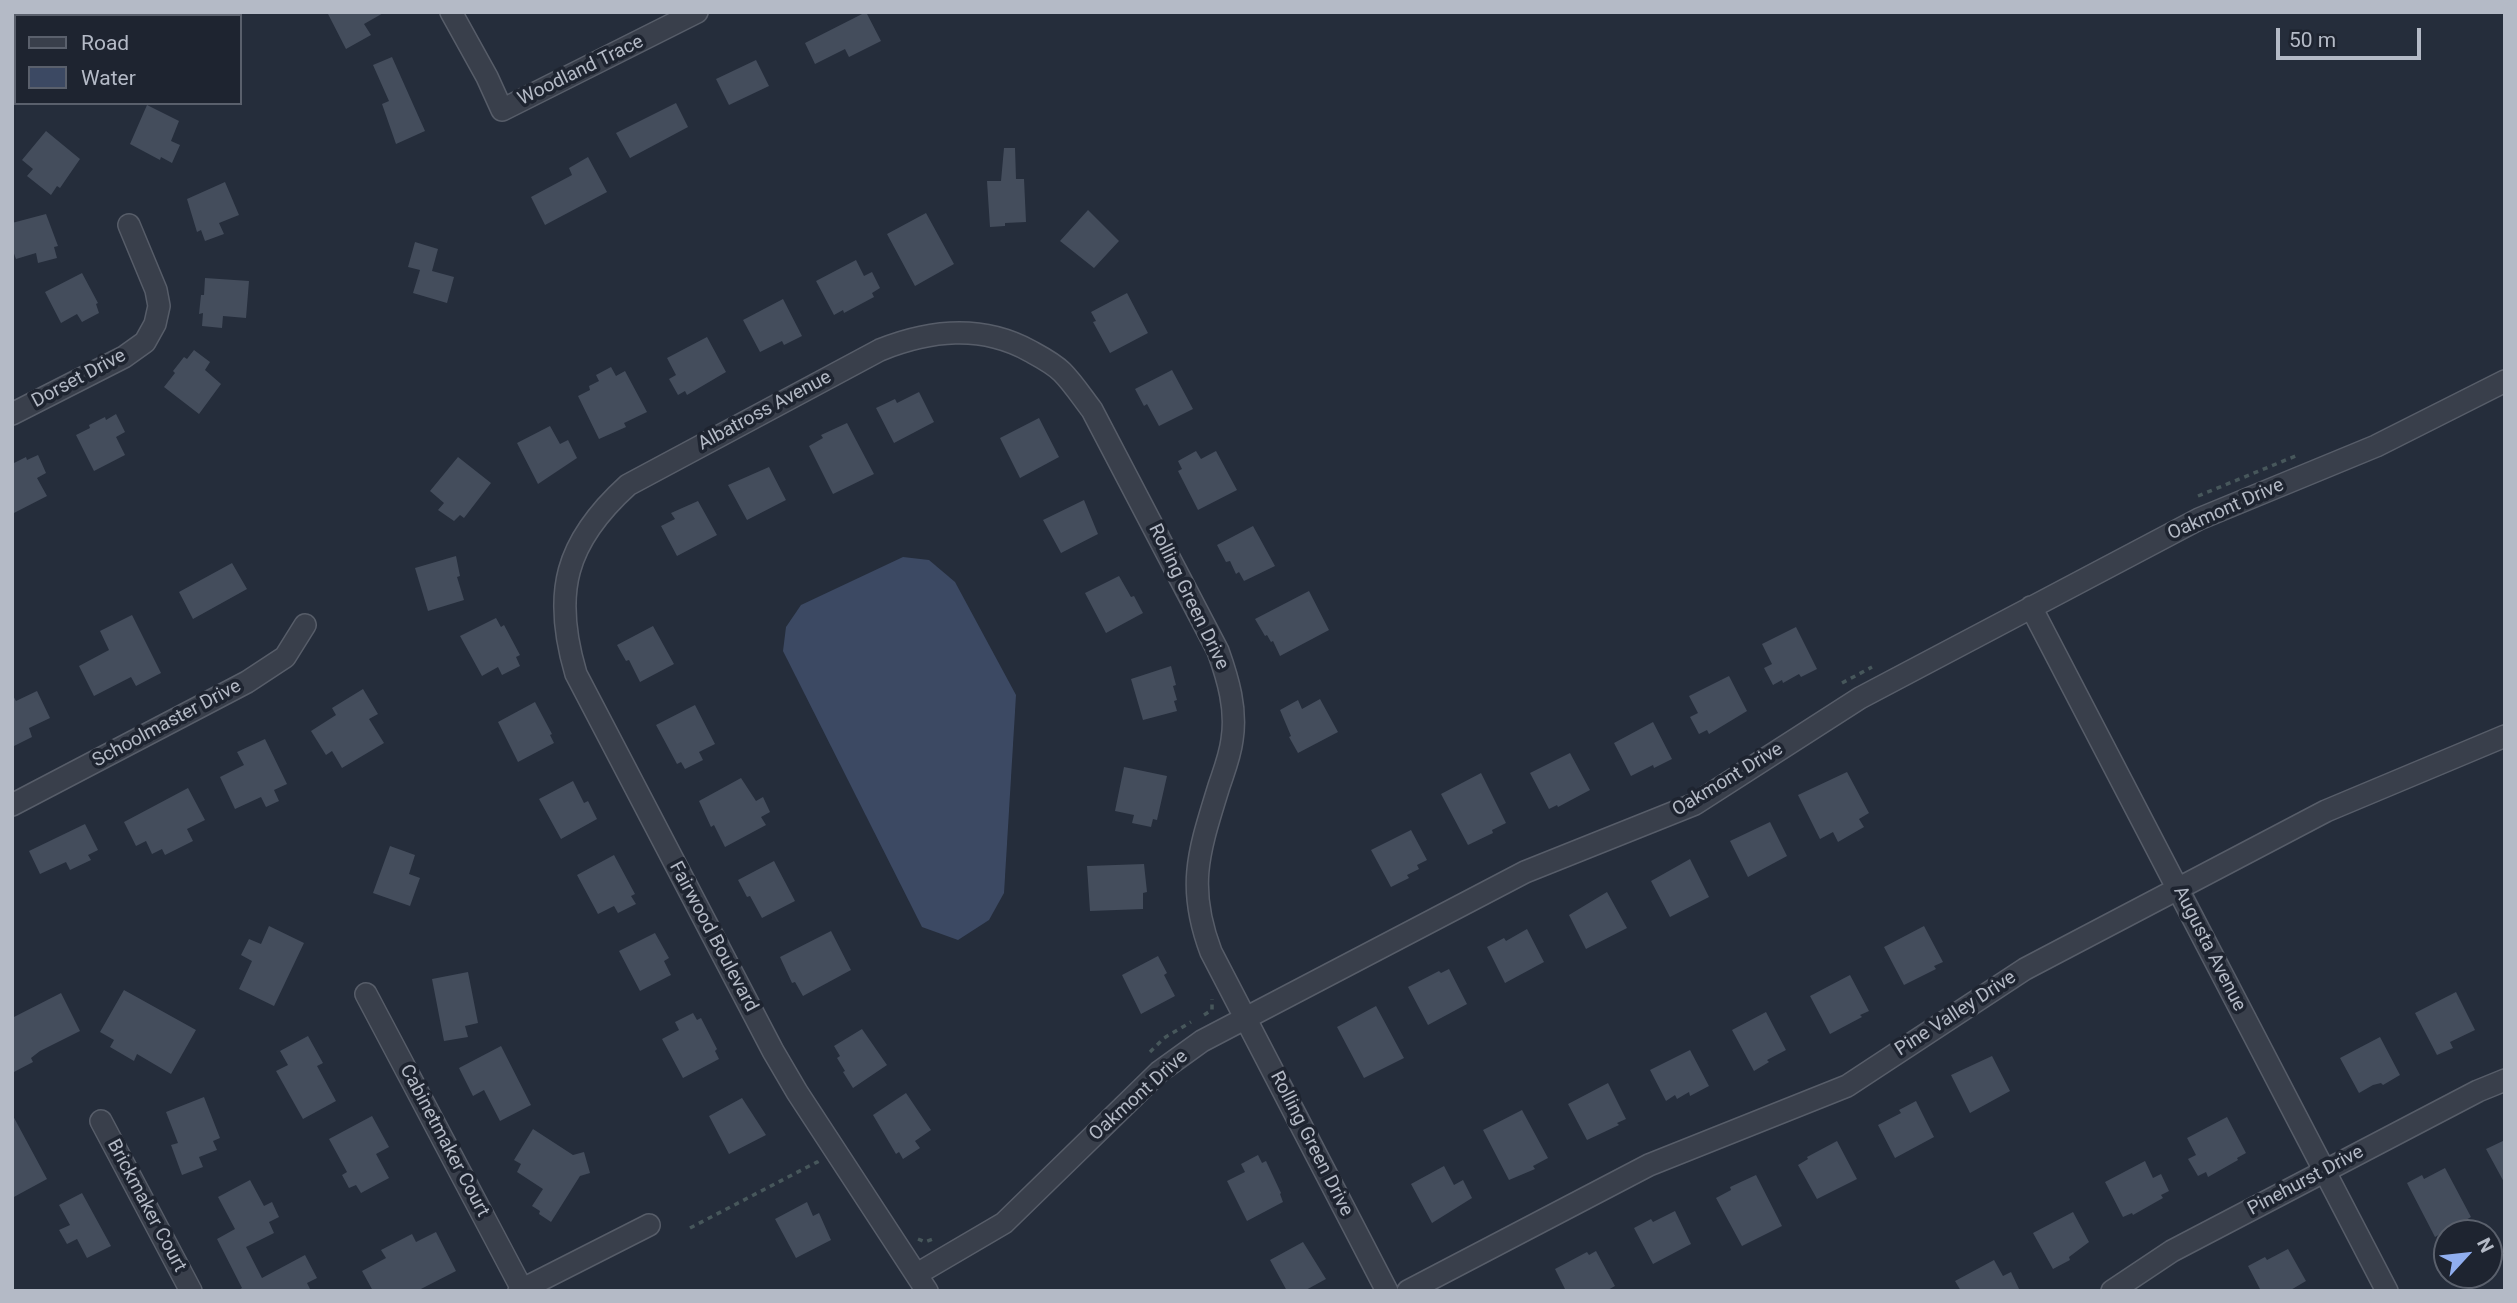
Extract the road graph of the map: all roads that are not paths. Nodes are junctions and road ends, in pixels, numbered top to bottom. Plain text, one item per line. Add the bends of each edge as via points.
1 (451, 12) edge
2 (697, 12) edge
3 (129, 225) dead end
4 (997, 337) joint
5 (2505, 381) edge
6 (12, 414) edge
7 (571, 559) joint
8 (2031, 607) junction
9 (305, 625) dead end
10 (2505, 736) edge
11 (12, 805) edge
12 (2178, 888) junction
13 (366, 994) dead end
14 (1245, 1018) junction
15 (2505, 1080) edge
16 (102, 1121) dead end
17 (2323, 1171) junction
18 (649, 1225) dead end
19 (922, 1282) edge
20 (522, 1290) edge
21 (191, 1291) edge
22 (1387, 1291) edge
23 (1408, 1291) edge
24 (2112, 1291) edge
25 (2387, 1291) edge

1 - 2 street, Woodland Trace via 502,110
3 - 6 street, Dorset Drive via 158,298 155,324 145,342
4 - 7 street, Albatross Avenue via 953,331 905,340 868,357 628,485 587,531
4 - 14 street, Rolling Green Drive via 1060,370 1092,410 1225,670 1233,707 1233,739 1196,867 1197,897 1211,952
5 - 8 street, Oakmont Drive via 2376,446 2199,519
7 - 19 street, Fairwood Boulevard via 564,622 576,674 773,1051
8 - 12 street, Augusta Avenue
8 - 14 street, Oakmont Drive via 1860,698 1695,804 1525,872
9 - 11 street, Schoolmaster Drive via 285,657 247,682
10 - 12 street, Pine Valley Drive via 2357,796
12 - 17 street, Augusta Avenue
12 - 23 street, Pine Valley Drive via 2025,969 1847,1086 1649,1165
13 - 20 street, Cabinetmaker Court
14 - 19 street, Oakmont Drive via 1159,1072 1004,1223
14 - 22 street, Rolling Green Drive
15 - 17 street, Pinehurst Drive
16 - 21 street, Brickmaker Court
17 - 24 street, Pinehurst Drive via 2172,1251
17 - 25 street, Augusta Avenue
18 - 20 street

